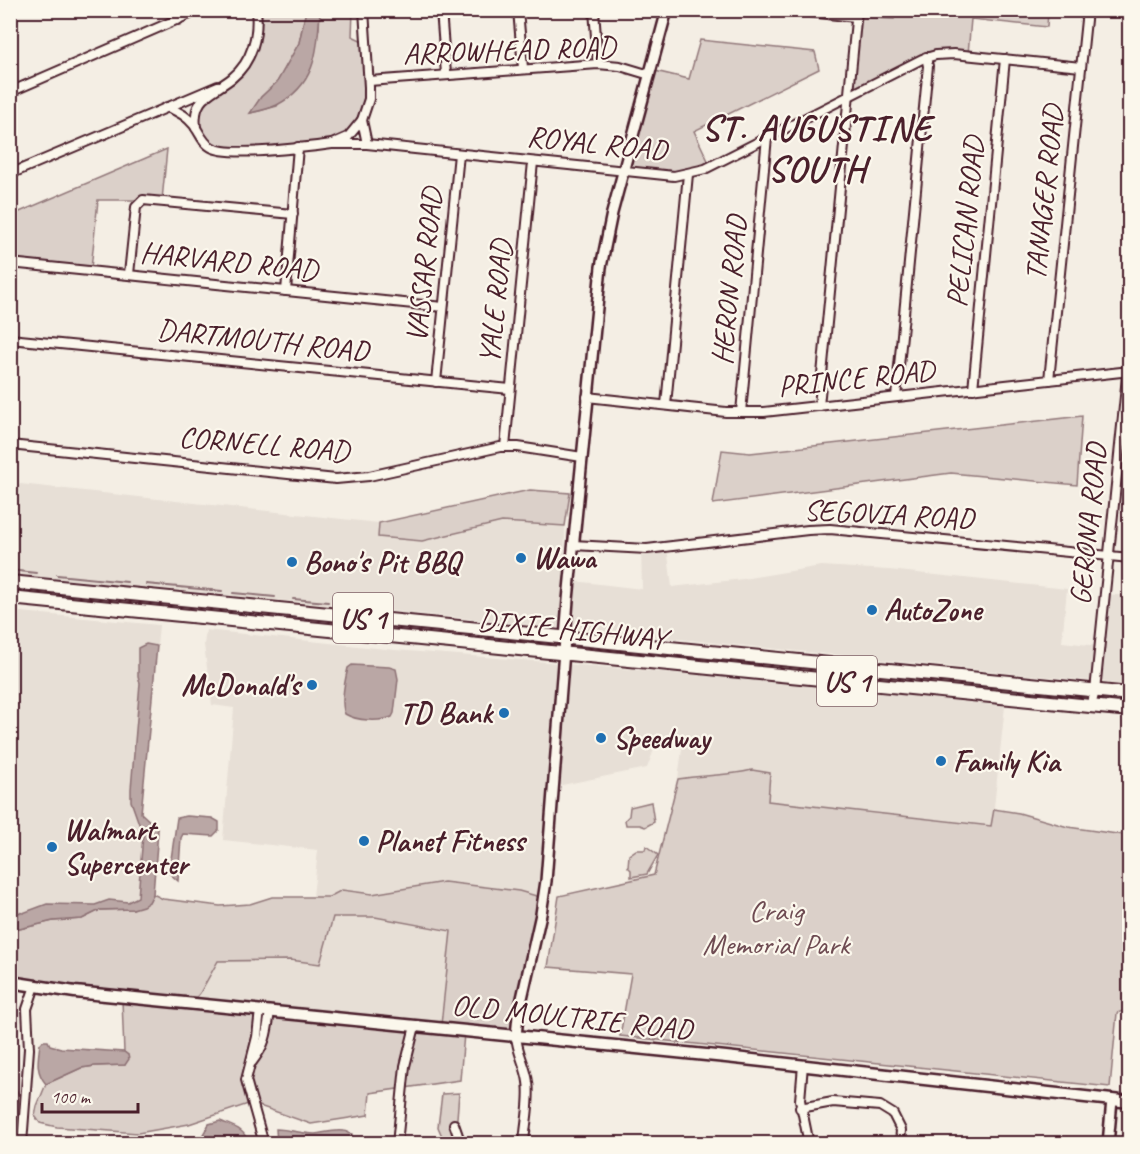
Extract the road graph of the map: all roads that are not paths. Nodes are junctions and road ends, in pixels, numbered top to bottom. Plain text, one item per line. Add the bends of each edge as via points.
1 (173, 10) edge
2 (199, 10) edge
3 (256, 10) edge
4 (364, 10) edge
5 (441, 10) edge
6 (518, 10) edge
7 (594, 10) edge
8 (667, 10) edge
9 (790, 10) edge
10 (1087, 10) edge
11 (857, 14) edge
12 (178, 20) junction
13 (926, 57) junction
14 (1005, 59) junction
15 (598, 64) junction
16 (1081, 67) junction
17 (523, 68) junction
18 (446, 74) junction
19 (650, 75) junction
20 (369, 81) junction
21 (218, 86) junction
22 (10, 92) edge
23 (849, 96) junction
24 (167, 107) junction
25 (362, 120) junction
26 (196, 128) junction
27 (767, 137) junction
28 (332, 144) junction
29 (367, 144) junction
30 (298, 147) junction
31 (459, 154) junction
32 (533, 162) junction
33 (624, 171) junction
34 (10, 174) edge
35 (688, 174) junction
36 (292, 214) junction
37 (10, 263) edge
38 (129, 274) junction
39 (286, 291) junction
40 (443, 307) junction
41 (10, 339) edge
42 (1130, 346) edge
43 (1128, 372) edge
44 (1049, 380) junction
45 (436, 382) junction
46 (510, 389) junction
47 (973, 389) junction
48 (587, 397) junction
49 (896, 398) junction
50 (666, 405) junction
51 (819, 406) junction
52 (741, 412) junction
53 (10, 445) edge
54 (505, 447) junction
55 (1119, 451) junction
56 (1130, 452) edge
57 (582, 457) junction
58 (573, 545) junction
59 (1108, 556) junction
60 (1130, 558) edge
61 (10, 582) edge
62 (10, 598) edge
63 (282, 610) junction
64 (281, 626) junction
65 (566, 639) junction
66 (564, 654) junction
67 (842, 666) junction
68 (841, 681) junction
69 (1095, 690) junction
70 (1130, 694) edge
71 (1091, 706) junction
72 (1130, 710) edge
73 (10, 982) edge
74 (35, 986) junction
75 (265, 1011) junction
76 (415, 1026) junction
77 (516, 1036) junction
78 (803, 1065) junction
79 (1112, 1100) junction
80 (1130, 1101) edge
81 (800, 1108) junction
82 (454, 1124) dead end
83 (22, 1143) edge
84 (264, 1143) edge
85 (396, 1143) edge
86 (461, 1143) edge
87 (524, 1143) edge
88 (809, 1143) edge
89 (900, 1143) edge
90 (1108, 1143) edge

1 - 12 street
2 - 12 street
3 - 21 street via 257,34 251,53 238,73
4 - 20 street
5 - 18 street
6 - 17 street
7 - 15 street
8 - 19 street
9 - 11 street
10 - 16 street, TANAGER ROAD
11 - 23 street
12 - 22 street
13 - 14 street, ROYAL ROAD via 945,54
13 - 23 street, ROYAL ROAD
13 - 49 street
14 - 16 street, ROYAL ROAD
14 - 47 street, PELICAN ROAD
15 - 17 street, ARROWHEAD ROAD
15 - 19 street, ARROWHEAD ROAD
16 - 44 street, TANAGER ROAD
17 - 18 street, ARROWHEAD ROAD
18 - 20 street, ARROWHEAD ROAD
19 - 33 street
20 - 25 street via 369,99
21 - 24 street
21 - 26 street via 199,104
23 - 27 street, ROYAL ROAD
23 - 51 street
24 - 26 street, ROYAL ROAD
24 - 34 street
25 - 28 street via 348,137
25 - 29 street
26 - 30 street, ROYAL ROAD via 205,143 223,152
27 - 35 street, ROYAL ROAD
27 - 52 street, HERON ROAD
28 - 29 street, ROYAL ROAD
28 - 30 street, ROYAL ROAD
29 - 31 street, ROYAL ROAD
30 - 36 street
31 - 32 street, ROYAL ROAD
31 - 40 street, VASSAR ROAD
32 - 33 street, ROYAL ROAD
32 - 46 street, YALE ROAD
33 - 35 street, ROYAL ROAD
33 - 48 street via 601,267
35 - 50 street
36 - 38 street via 143,200 136,207
36 - 39 street
37 - 38 street, HARVARD ROAD
38 - 39 street, HARVARD ROAD
39 - 40 street, HARVARD ROAD
40 - 45 street, VASSAR ROAD
41 - 45 street, DARTMOUTH ROAD
42 - 43 street, GERONA ROAD
43 - 44 street, PRINCE ROAD
43 - 55 street, GERONA ROAD
44 - 47 street, PRINCE ROAD
45 - 46 street, DARTMOUTH ROAD
46 - 54 street, YALE ROAD
47 - 49 street, PRINCE ROAD
48 - 50 street, PRINCE ROAD
48 - 57 street
49 - 51 street, PRINCE ROAD
50 - 52 street, PRINCE ROAD
51 - 52 street, PRINCE ROAD
53 - 54 street, CORNELL ROAD via 336,479 369,476
54 - 57 street, CORNELL ROAD
55 - 56 street
55 - 59 street, GERONA ROAD
57 - 58 street
58 - 59 street, SEGOVIA ROAD via 647,549 830,529
58 - 65 street
59 - 60 street, SEGOVIA ROAD
59 - 69 street, GERONA ROAD
61 - 63 main road, DIXIE HIGHWAY / US 1
62 - 64 main road, DIXIE HIGHWAY / US 1
63 - 64 street
63 - 65 main road, DIXIE HIGHWAY / US 1
64 - 66 main road, DIXIE HIGHWAY / US 1
65 - 66 street
65 - 67 main road, DIXIE HIGHWAY / US 1
66 - 68 main road, DIXIE HIGHWAY / US 1
66 - 77 street via 546,881
67 - 68 main road
67 - 69 main road, US 1
68 - 71 main road, DIXIE HIGHWAY / US 1
69 - 70 main road, US 1
69 - 71 street, GERONA ROAD
71 - 72 main road, DIXIE HIGHWAY / US 1
73 - 74 main road, OLD MOULTRIE ROAD
74 - 75 main road, OLD MOULTRIE ROAD
74 - 83 street via 27,1009 29,1049
75 - 76 main road, OLD MOULTRIE ROAD
75 - 84 street via 266,1038 246,1080
76 - 77 main road, OLD MOULTRIE ROAD
76 - 85 street via 405,1066
77 - 78 main road, OLD MOULTRIE ROAD
77 - 87 street via 529,1087
78 - 79 main road, OLD MOULTRIE ROAD
78 - 81 street
79 - 80 main road, OLD MOULTRIE ROAD
79 - 90 street
81 - 88 street
81 - 89 street via 833,1102 880,1106 893,1114 901,1130
82 - 86 street

